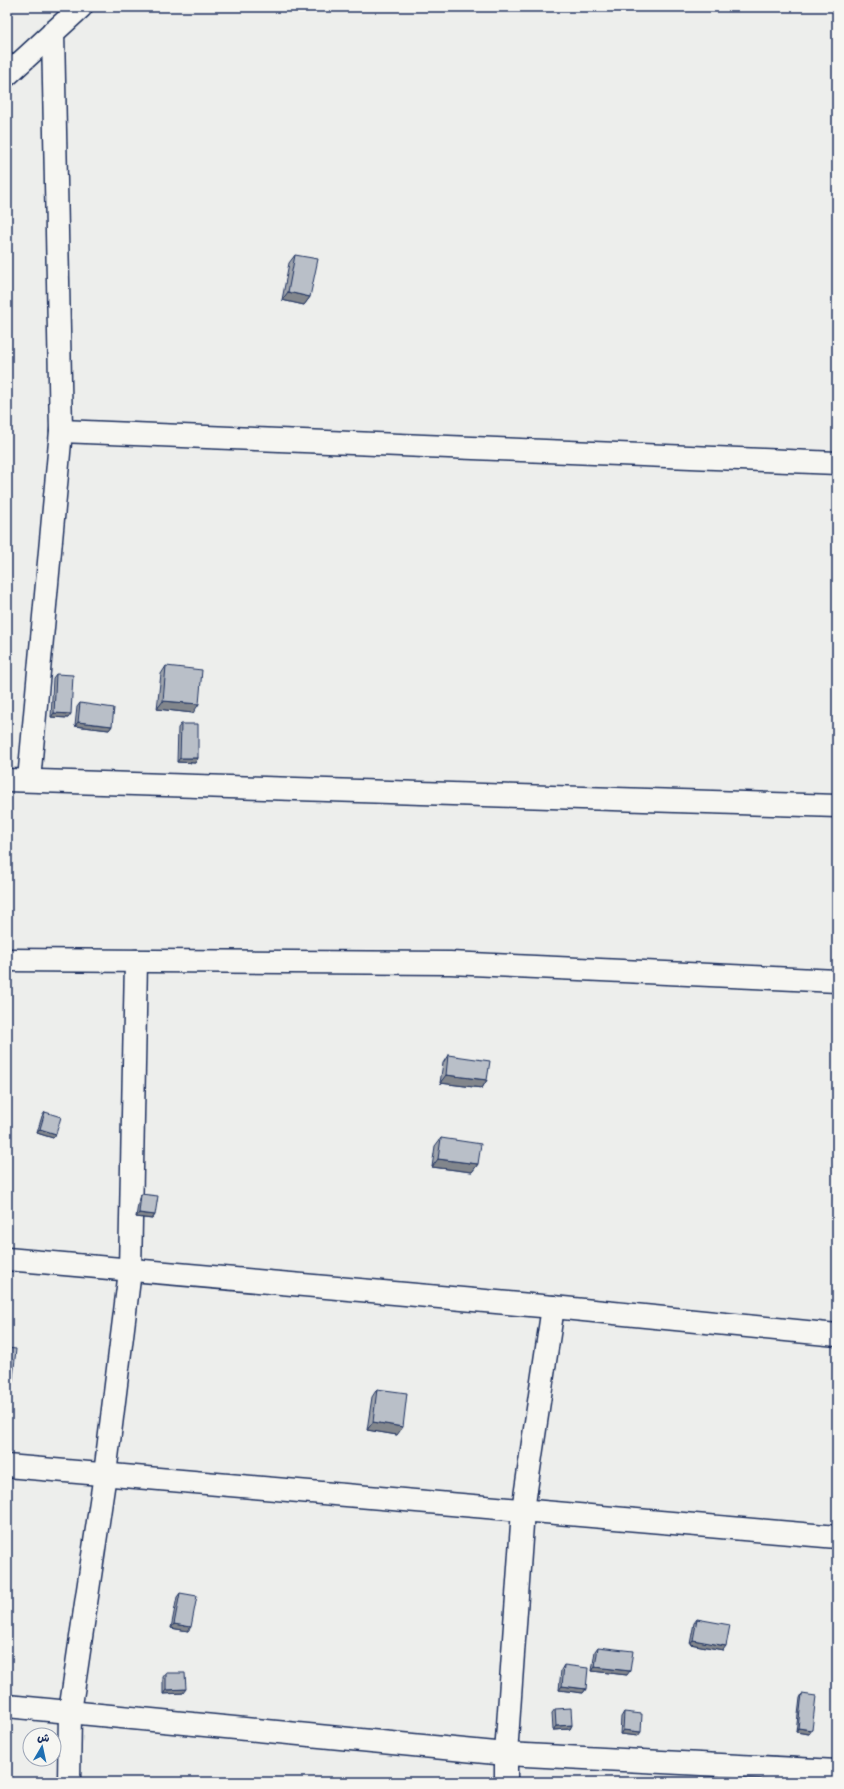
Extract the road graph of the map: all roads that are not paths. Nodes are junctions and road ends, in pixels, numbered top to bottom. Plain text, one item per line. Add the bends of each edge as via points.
1 (81, 7) edge
2 (54, 32) junction
3 (7, 74) edge
4 (61, 431) junction
5 (837, 463) edge
6 (7, 780) edge
7 (29, 780) junction
8 (837, 806) edge
9 (7, 960) edge
10 (136, 961) junction
11 (837, 980) edge
12 (7, 1259) edge
13 (130, 1271) junction
14 (553, 1307) junction
15 (837, 1335) edge
16 (7, 1466) edge
17 (104, 1474) junction
18 (523, 1510) junction
19 (837, 1537) edge
20 (7, 1706) edge
21 (70, 1712) junction
22 (506, 1754) junction
23 (837, 1771) edge
24 (69, 1782) edge
25 (506, 1782) edge

1 - 2 street
2 - 3 street
2 - 4 street
4 - 5 street
4 - 7 street
6 - 7 street
7 - 8 street
9 - 10 street
10 - 11 street via 450,963
10 - 13 street
12 - 13 street
13 - 14 street
13 - 17 street
14 - 15 street
14 - 18 street
16 - 17 street
17 - 18 street
17 - 21 street
18 - 19 street
18 - 22 street
20 - 21 street
21 - 22 street
21 - 24 street
22 - 23 street
22 - 25 street

